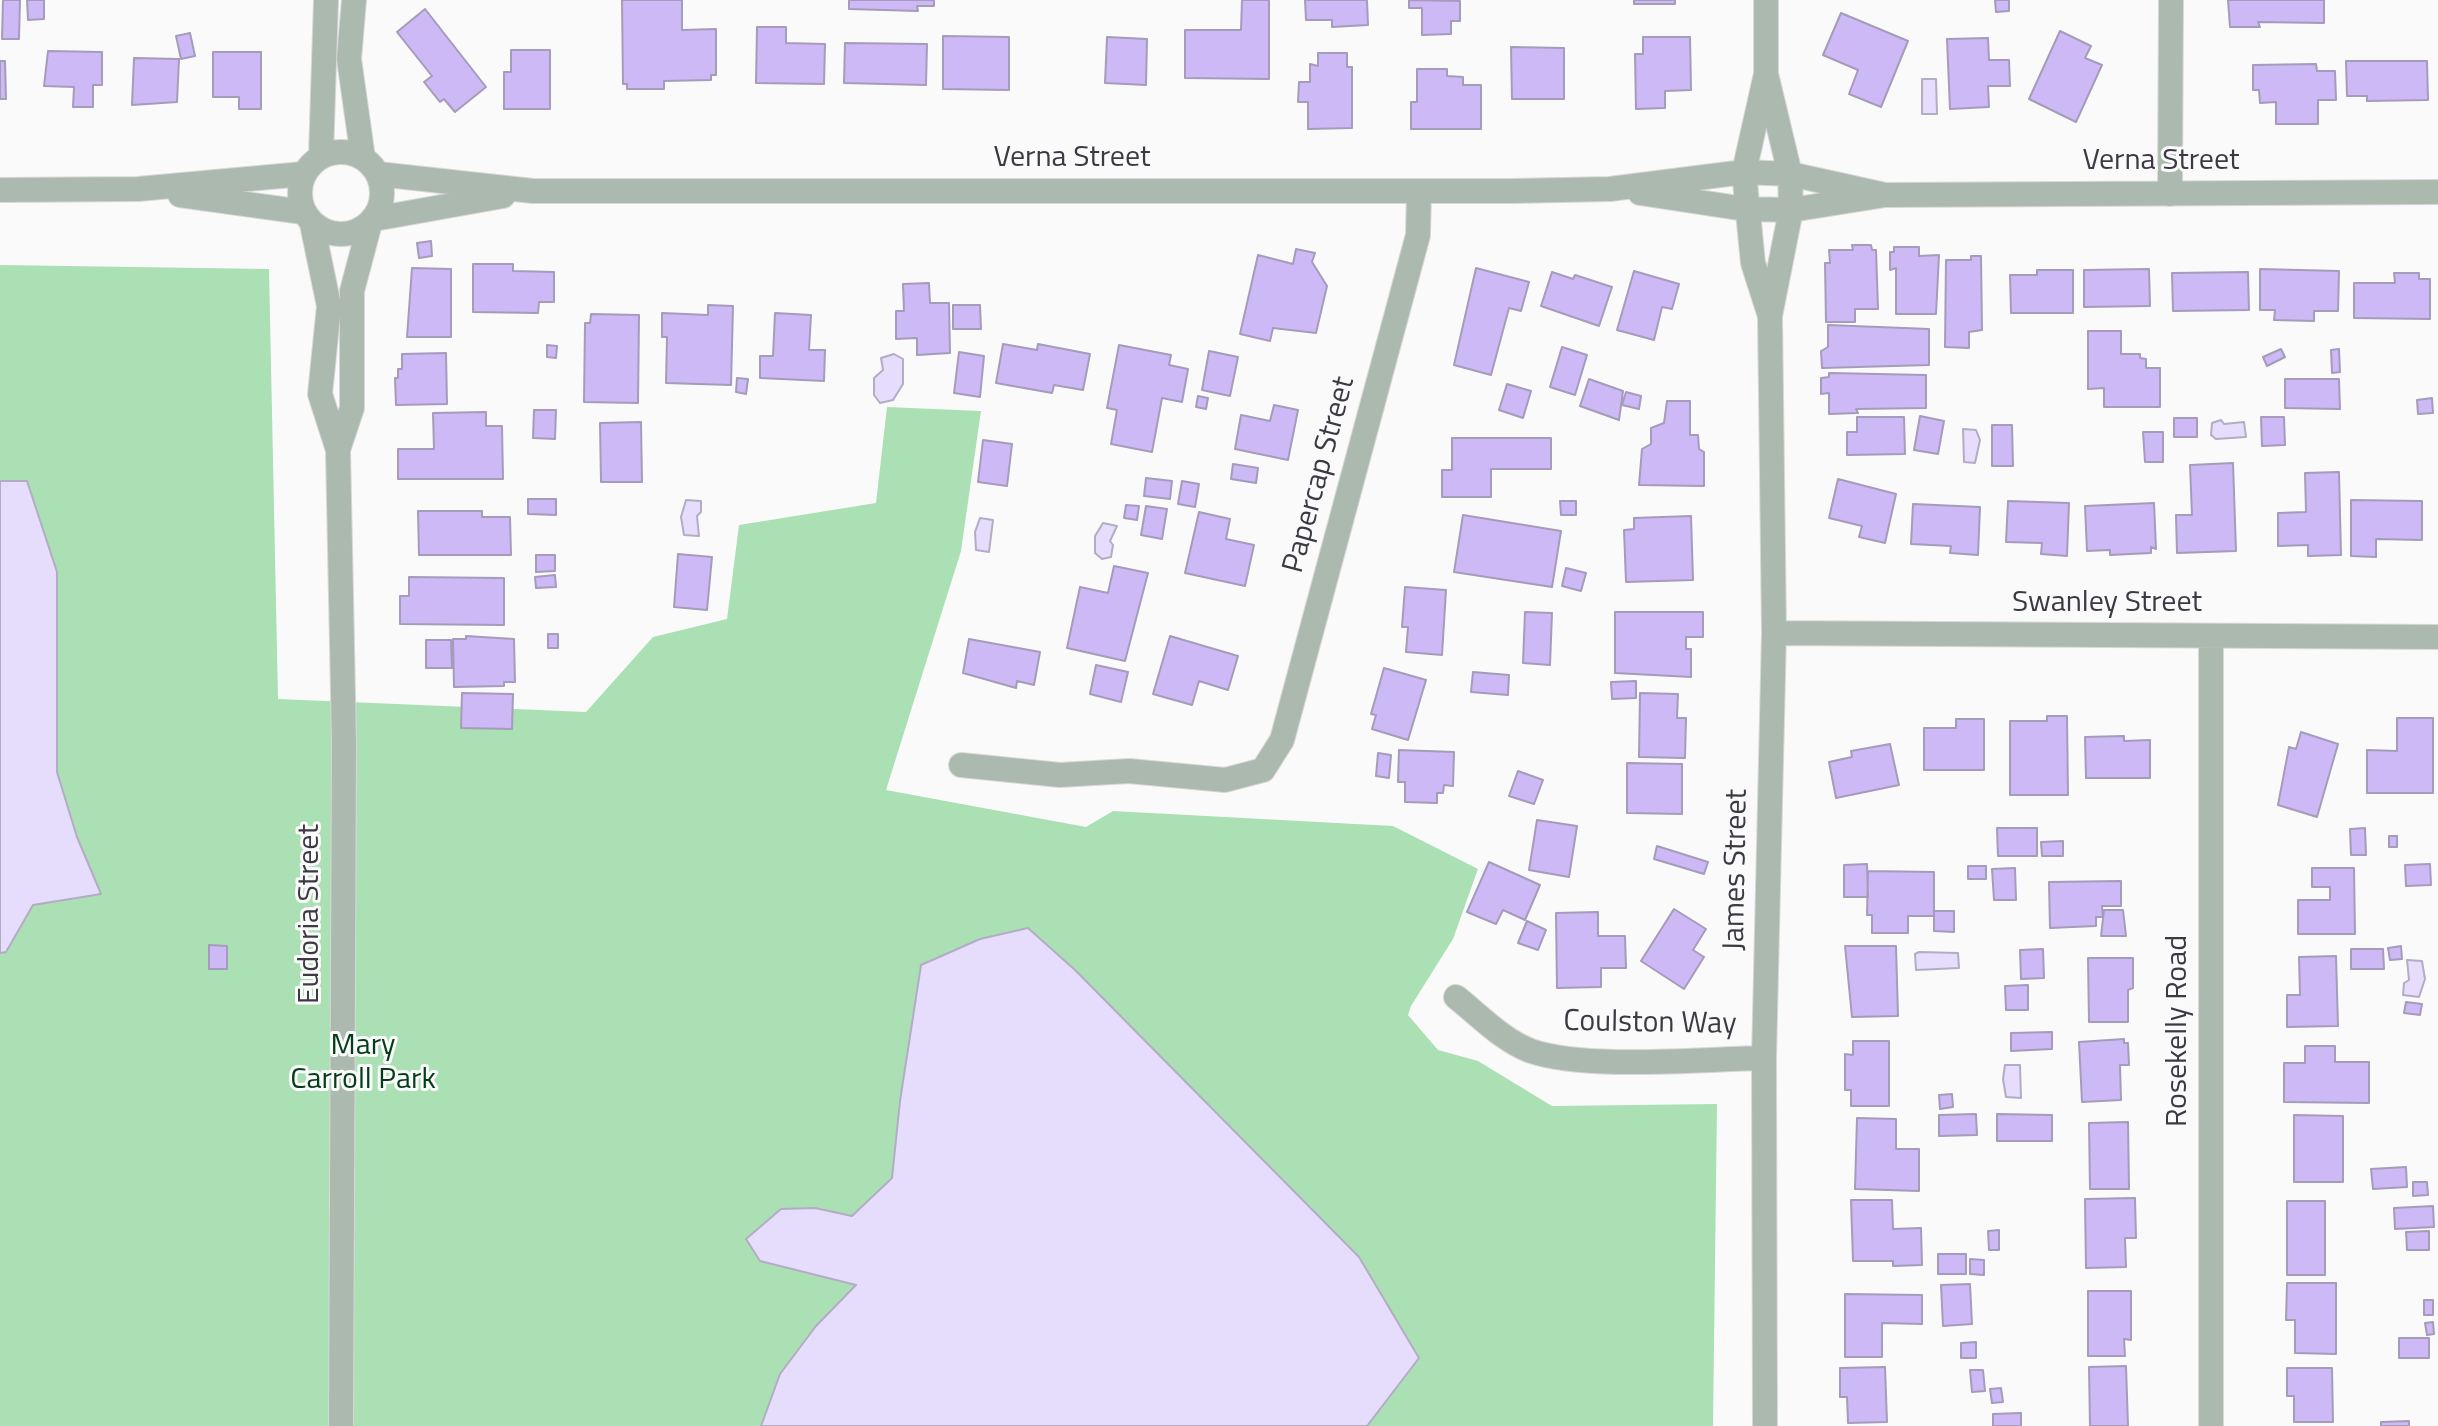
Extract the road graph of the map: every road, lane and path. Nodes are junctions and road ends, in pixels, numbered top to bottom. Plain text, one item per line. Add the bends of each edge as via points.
1 (326, 0) edge
2 (354, 0) edge
3 (1766, 0) edge
4 (2171, 0) edge
5 (1766, 74) junction
6 (321, 156) junction
7 (370, 166) junction
8 (1744, 172) junction
9 (303, 174) junction
10 (1790, 174) junction
11 (138, 189) junction
12 (1610, 189) junction
13 (0, 190) edge
14 (533, 191) junction
15 (1419, 191) junction
16 (2438, 192) edge
17 (2170, 194) junction
18 (1885, 195) junction
19 (1745, 209) junction
20 (1791, 210) junction
21 (308, 218) junction
22 (372, 221) junction
23 (1770, 316) junction
24 (338, 450) junction
25 (1774, 633) junction
26 (2211, 637) junction
27 (2438, 637) edge
28 (961, 765) dead end
29 (1456, 997) dead end
30 (1764, 1058) junction
31 (341, 1426) edge
32 (1765, 1426) edge
33 (2211, 1426) edge

1 - 6 street
2 - 7 street via 349,59
3 - 5 street, James Street
4 - 17 street
5 - 8 street, James Street
5 - 10 street, James Street
6 - 7 street via 342,151
6 - 9 street
7 - 14 street, Verna Street
7 - 22 street via 382,189
8 - 10 street, Verna Street
8 - 12 street, Verna Street
8 - 19 street, James Street
9 - 11 street
9 - 21 street via 299,193
10 - 18 street, Verna Street
10 - 20 street, James Street
11 - 13 street
11 - 21 street
12 - 15 street, Verna Street
12 - 19 street, Verna Street
14 - 15 street, Verna Street
14 - 22 street, Verna Street
15 - 28 street, Papercap Street via 1418,235 1282,740 1263,770 1225,780 1129,771 1060,775
16 - 17 street, Verna Street
17 - 18 street, Verna Street
18 - 20 street, Verna Street
19 - 20 street, Verna Street
19 - 23 street, James Street via 1753,263
20 - 23 street, James Street
21 - 22 street via 331,234 352,234
21 - 24 street, Eudoria Street via 329,306 320,394
22 - 24 street, Eudoria Street via 352,291 352,408
23 - 25 street, James Street
24 - 31 street, Eudoria Street via 344,743
25 - 26 street, Swanley Street
25 - 30 street, James Street
26 - 27 street, Swanley Street
26 - 33 street, Rosekelly Road
29 - 30 street, Coulston Way via 1505,1038 1532,1051 1575,1060
30 - 32 street, James Street

